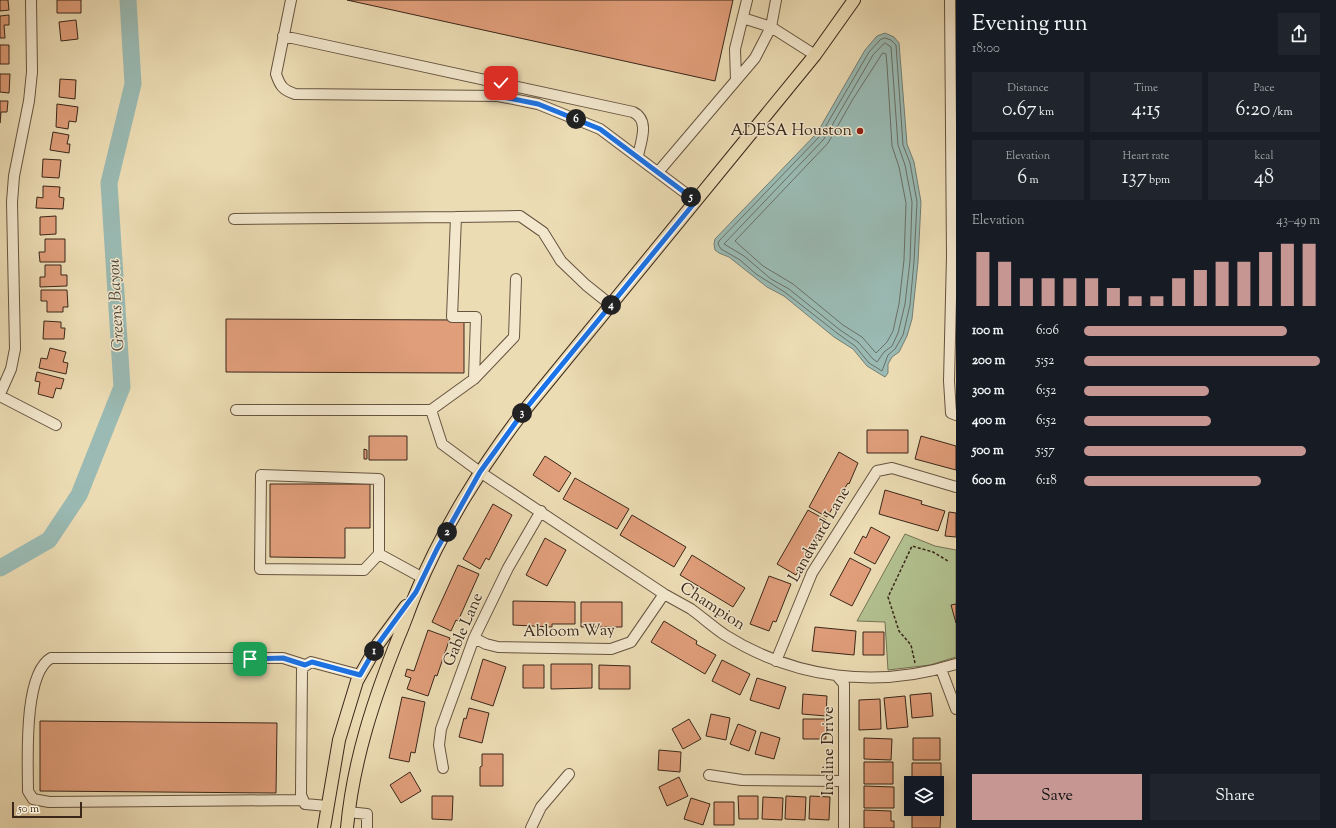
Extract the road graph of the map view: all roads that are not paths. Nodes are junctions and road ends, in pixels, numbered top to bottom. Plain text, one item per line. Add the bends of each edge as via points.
1 (31, 0) edge
2 (291, 0) edge
3 (747, 0) edge
4 (776, 0) edge
5 (854, 0) edge
6 (950, 0) edge
7 (742, 18) junction
8 (771, 27) junction
9 (283, 36) junction
10 (815, 54) junction
11 (736, 80) junction
12 (501, 83) junction
13 (498, 96) junction
14 (638, 156) junction
15 (954, 170) edge
16 (659, 171) junction
17 (696, 201) junction
18 (456, 217) junction
19 (234, 219) dead end
20 (516, 279) dead end
21 (954, 292) edge
22 (611, 305) junction
23 (474, 379) junction
24 (0, 395) edge
25 (236, 410) dead end
26 (431, 410) junction
27 (956, 415) edge
28 (56, 425) dead end
29 (480, 472) junction
30 (956, 487) edge
31 (541, 511) junction
32 (379, 554) junction
33 (423, 578) junction
34 (416, 592) junction
35 (664, 594) junction
36 (474, 638) junction
37 (776, 661) junction
38 (956, 664) edge
39 (305, 665) junction
40 (941, 669) junction
41 (360, 675) junction
42 (838, 677) junction
43 (956, 709) edge
44 (443, 768) dead end
45 (569, 774) dead end
46 (709, 775) dead end
47 (844, 781) junction
48 (302, 800) junction
49 (326, 806) junction
50 (348, 812) junction
51 (324, 828) edge
52 (347, 828) edge
53 (366, 828) edge
54 (530, 828) edge
55 (844, 828) edge

1 - 24 street via 32,72 12,202 15,349 11,369
2 - 9 street
3 - 7 street
4 - 8 street
5 - 10 main road
6 - 15 street
7 - 8 street
7 - 11 street via 736,49
8 - 10 street
8 - 11 street via 755,58
9 - 12 street
9 - 13 street via 276,74 279,84 285,91 295,94
10 - 17 main road
11 - 16 street
12 - 13 street
12 - 14 street via 640,115 643,128
13 - 14 street via 538,104 600,129
14 - 16 street
15 - 21 street
16 - 17 street
17 - 22 main road
18 - 19 street
18 - 22 street via 520,216 543,232 561,261
18 - 23 street via 452,317 476,317
20 - 23 street via 514,337
21 - 27 street via 949,381 951,413
22 - 29 main road via 524,411
23 - 26 street
24 - 28 street
25 - 26 street
26 - 29 street, Champion via 442,444
29 - 31 street, Champion
29 - 33 main road
30 - 37 street, Landward Lane via 892,468 876,471 812,573
31 - 35 street, Champion
31 - 36 street, Gable Lane via 508,568
32 - 32 street via 379,479 261,475 260,569 364,570
32 - 33 street
33 - 34 main road
34 - 41 main road via 378,644
34 - 50 main road via 367,724
35 - 36 street, Abloom Way via 631,642 611,649 498,647
35 - 37 street, Champion via 691,609 725,635
36 - 44 street, Gable Lane via 441,729 439,745
37 - 42 street, Champion
38 - 40 street, Champion
39 - 41 street via 318,663
39 - 48 street via 302,668
39 - 48 street via 283,658 51,658 41,666 31,695 28,784 28,791 33,799 49,802
40 - 42 street, Champion via 885,678
40 - 43 street
41 - 49 main road via 339,740
42 - 47 street, Incline Drive via 844,684
45 - 54 street via 541,807
46 - 47 street via 742,780
47 - 55 street, Incline Drive
48 - 49 street via 305,804
49 - 50 main road
49 - 51 main road
50 - 52 main road
50 - 53 street via 368,814

